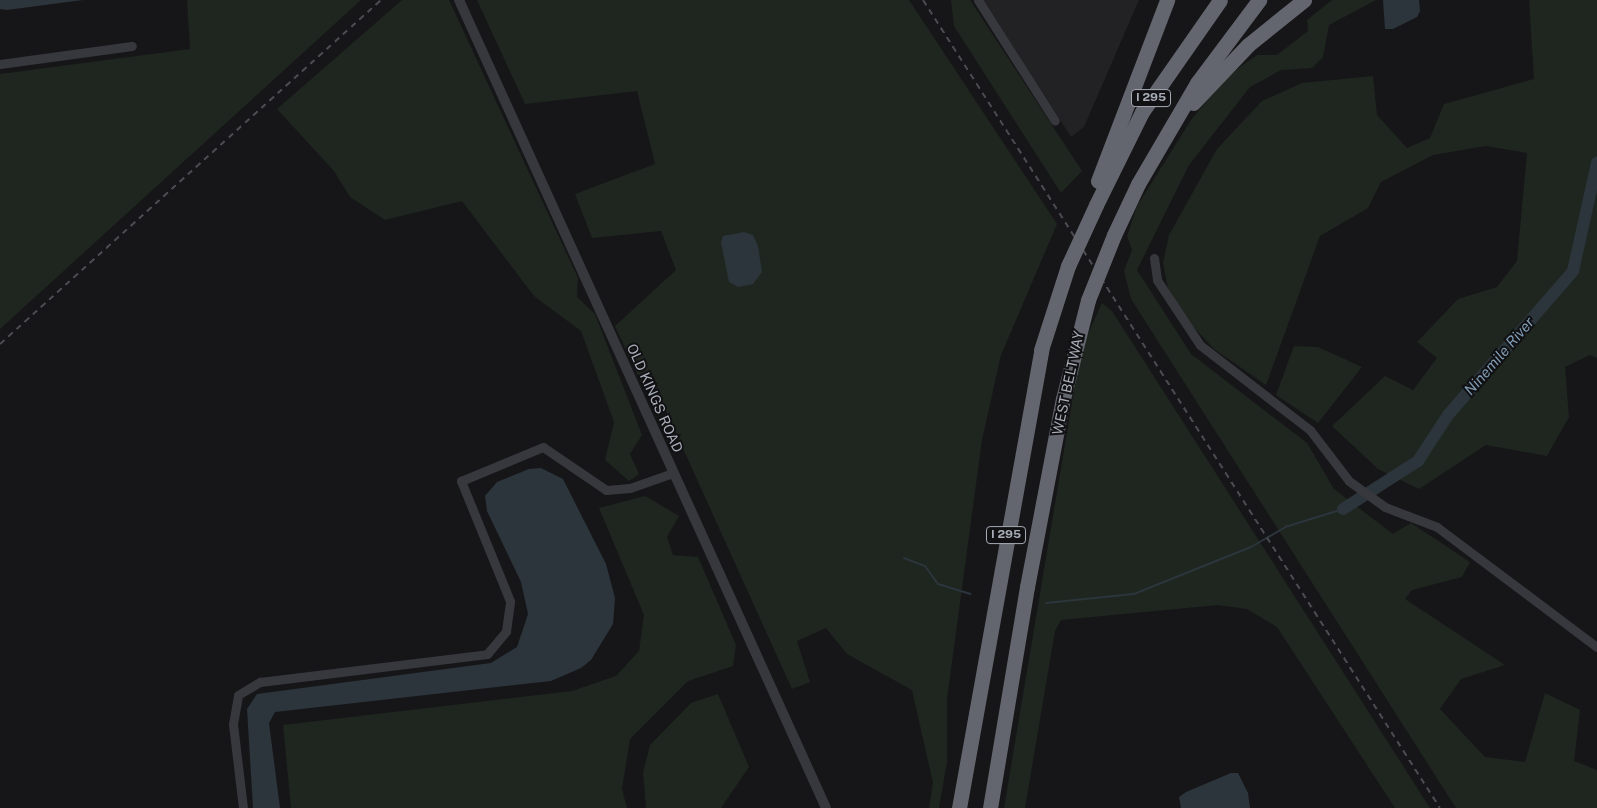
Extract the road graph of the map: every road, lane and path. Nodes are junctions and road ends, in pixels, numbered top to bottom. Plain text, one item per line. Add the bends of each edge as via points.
1 (458, 0) edge
2 (978, 0) edge
3 (1167, 0) edge
4 (1220, 0) edge
5 (1259, 0) edge
6 (1304, 0) edge
7 (132, 46) dead end
8 (0, 64) edge
9 (1055, 121) dead end
10 (1166, 135) junction
11 (1094, 201) junction
12 (1154, 258) dead end
13 (673, 473) junction
14 (1597, 647) edge
15 (243, 808) edge
16 (826, 808) edge
17 (959, 808) edge
18 (990, 808) edge

1 - 13 street, OLD KINGS ROAD
2 - 9 street
3 - 11 highway
4 - 11 highway, I 295 via 1142,112
5 - 10 highway, WEST BELTWAY / I 295 via 1197,82
6 - 10 highway via 1248,45
7 - 8 street via 116,51
10 - 18 highway, WEST BELTWAY / I 295, bridge via 1114,234 1088,300 1063,399
11 - 17 highway, I 295, bridge via 1075,245 1040,350
12 - 14 street via 1157,280 1200,344 1310,430 1349,481 1377,502 1437,527
13 - 15 street via 630,488 606,490 543,447 461,482 510,600 506,631 487,654 260,682 238,694 233,724
13 - 16 street, OLD KINGS ROAD

